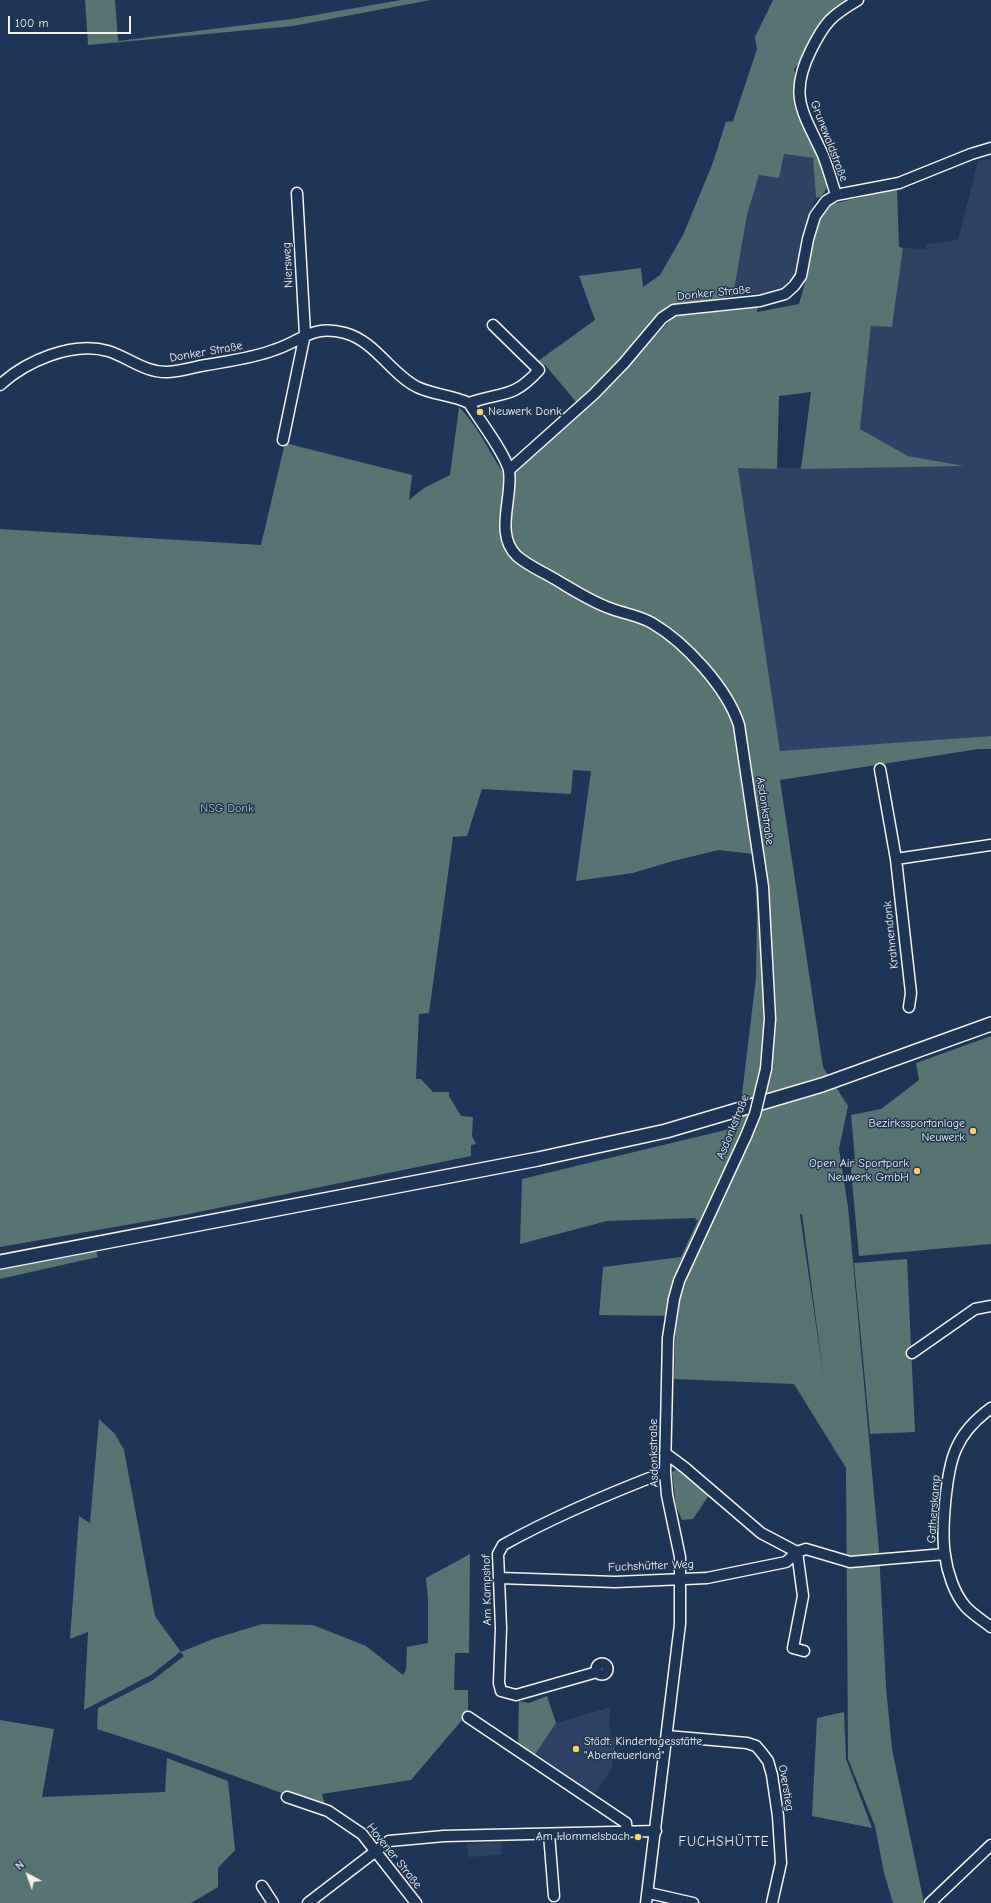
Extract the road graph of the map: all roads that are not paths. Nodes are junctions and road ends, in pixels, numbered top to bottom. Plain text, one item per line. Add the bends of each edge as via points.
1 (858, 0) edge
2 (991, 148) edge
3 (297, 193) dead end
4 (836, 195) junction
5 (493, 325) dead end
6 (305, 334) junction
7 (0, 385) edge
8 (469, 403) junction
9 (283, 440) dead end
10 (508, 470) junction
11 (880, 769) dead end
12 (991, 845) edge
13 (896, 859) junction
14 (908, 1007) dead end
15 (991, 1024) edge
16 (0, 1262) edge
17 (991, 1306) edge
18 (912, 1353) dead end
19 (991, 1408) edge
20 (665, 1454) junction
21 (665, 1472) junction
22 (797, 1552) junction
23 (945, 1554) junction
24 (500, 1578) junction
25 (681, 1578) junction
26 (991, 1627) edge
27 (804, 1651) dead end
28 (597, 1672) dead end
29 (468, 1717) dead end
30 (667, 1736) junction
31 (287, 1797) dead end
32 (656, 1831) junction
33 (627, 1832) junction
34 (549, 1834) junction
35 (991, 1845) edge
36 (376, 1850) junction
37 (262, 1886) dead end
38 (554, 1896) dead end
39 (647, 1898) edge
40 (273, 1903) edge
41 (308, 1903) edge
42 (416, 1903) edge
43 (693, 1903) edge
44 (772, 1903) edge
45 (931, 1903) edge

1 - 4 street, Grunewaldstraße via 827,22 801,71 799,84 803,114 824,157
2 - 4 street, Donker Straße via 900,183
3 - 6 street, Niersweg
4 - 10 street, Donker Straße via 826,201 815,216 801,276 785,294 760,301 674,310 647,334 594,394
5 - 8 street via 539,370 516,390
6 - 7 street, Donker Straße via 275,350 250,357 167,372 144,367 108,351 93,349 58,353 24,367
6 - 8 street, Donker Straße via 318,331 346,333 358,339 417,387
6 - 9 street
8 - 10 street
10 - 20 street, Asdonkstraße, bridge via 506,534 509,545 517,555 587,598 611,609 637,616 666,633 699,663 722,691 739,725 763,888 770,1019 766,1069 746,1136 689,1258 674,1299 668,1338
11 - 13 street, Krahnendonk
12 - 13 street
13 - 14 street, Krahnendonk via 911,993
15 - 16 main road via 822,1085 659,1133 538,1159
17 - 18 street via 975,1310
19 - 23 street, Gatherskamp via 971,1424 951,1462 946,1490
20 - 21 street, Asdonkstraße
20 - 22 street via 684,1466 761,1533
21 - 24 street, Am Kampshof via 607,1494 502,1545 498,1554
21 - 25 street, Asdonkstraße via 667,1496 680,1556
22 - 23 street, Gatherskamp via 806,1549 850,1562
22 - 25 street, Fuchshütter Weg via 786,1562 707,1578
22 - 27 street via 803,1596 792,1648
23 - 26 street, Gatherskamp via 955,1589 965,1605
24 - 25 street, Fuchshütter Weg via 615,1582
24 - 28 street, Am Kampshof via 501,1691 516,1695
25 - 30 street, Asdonkstraße via 680,1624
29 - 33 street via 626,1823
30 - 32 street, Asdonkstraße
30 - 44 street, Overstieg via 747,1743 756,1746 768,1761 778,1816 781,1863
31 - 36 street, Hovener Straße via 328,1811 362,1834
32 - 33 street
32 - 39 street, Asdonkstraße
33 - 34 street
34 - 36 street via 444,1836 389,1841
34 - 38 street
35 - 45 street
36 - 41 street
36 - 42 street, Hovener Straße
37 - 40 street
39 - 43 street

